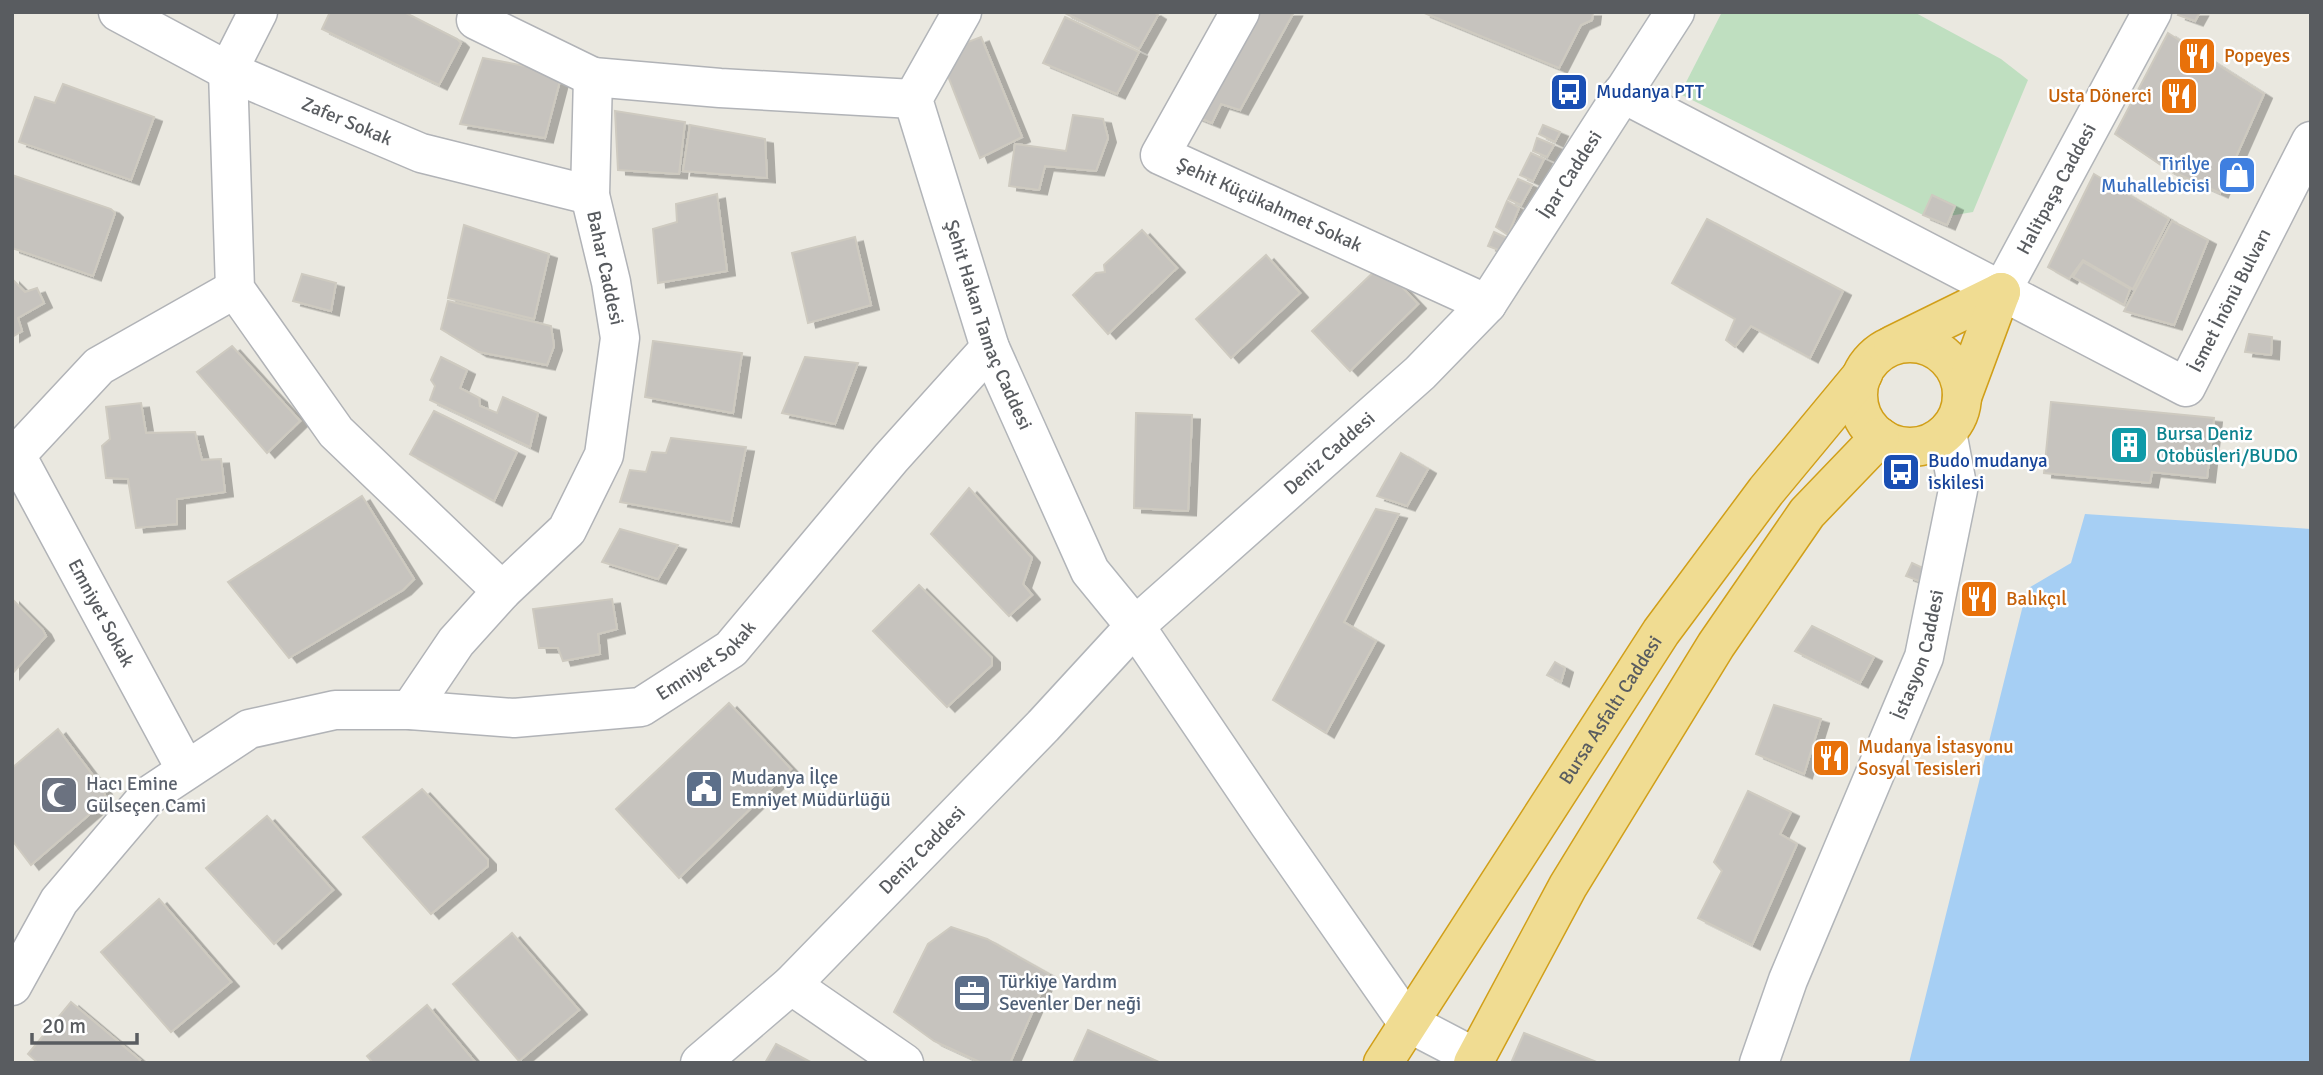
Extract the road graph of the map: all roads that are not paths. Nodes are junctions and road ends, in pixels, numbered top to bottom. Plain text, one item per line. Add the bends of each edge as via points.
1 (118, 12) edge
2 (258, 12) edge
3 (962, 12) edge
4 (1240, 12) edge
5 (1675, 12) edge
6 (2152, 12) edge
7 (476, 20) dead end
8 (228, 71) junction
9 (593, 77) junction
10 (1622, 93) junction
11 (913, 99) junction
12 (2311, 141) edge
13 (590, 195) junction
14 (235, 289) junction
15 (2001, 292) junction
16 (1488, 304) junction
17 (1890, 347) junction
18 (990, 348) junction
19 (1863, 374) junction
20 (1962, 397) junction
21 (1947, 432) junction
22 (1881, 437) junction
23 (502, 591) junction
24 (1135, 626) junction
25 (410, 710) junction
26 (186, 771) junction
27 (791, 985) junction
28 (12, 986) edge
29 (1408, 1022) junction
30 (1474, 1060) edge
31 (700, 1063) edge
32 (904, 1063) edge
33 (1383, 1063) edge
34 (1759, 1063) edge

1 - 8 street, Zafer Sokak
2 - 8 street
3 - 11 street
4 - 16 street, Şehit Küçükahmet Sokak via 1160,155
5 - 10 street, İpar Caddesi
6 - 15 street, Halitpaşa Caddesi
7 - 9 street
8 - 13 street, Zafer Sokak via 421,153
8 - 14 street
9 - 11 street
9 - 13 street, Bahar Caddesi
10 - 15 street
10 - 16 street, İpar Caddesi
11 - 18 street, Şehit Hakan Tamaç Caddesi
12 - 15 street, İsmet İnönü Bulvarı via 2186,387
13 - 23 street, Bahar Caddesi via 620,338 604,455 568,530
14 - 23 street via 336,432
14 - 26 street, Emniyet Sokak via 99,366 16,455
15 - 17 highway
15 - 20 highway
16 - 24 street, Deniz Caddesi via 1420,373
17 - 19 highway via 1870,362
17 - 20 highway via 1915,343 1939,352 1960,379
18 - 24 street, Şehit Hakan Tamaç Caddesi via 1090,571
18 - 25 street, Emniyet Sokak via 731,649 640,707 514,718
19 - 22 highway via 1860,408
19 - 29 highway, Bursa Asfaltı Caddesi via 1766,491 1661,632
20 - 21 highway via 1961,410
21 - 22 highway via 1914,446 1897,445
21 - 34 street, İstasyon Caddesi via 1958,490 1924,657 1787,980
22 - 30 highway via 1807,513 1716,645 1568,886
23 - 25 street, Bahar Caddesi via 456,642
24 - 27 street, Deniz Caddesi
24 - 29 street
25 - 26 street, Emniyet Sokak via 335,710 249,729
26 - 28 street, Emniyet Sokak via 148,796 59,901
27 - 31 street, Deniz Caddesi
27 - 32 street
29 - 30 street
29 - 33 highway, Bursa Asfaltı Caddesi

